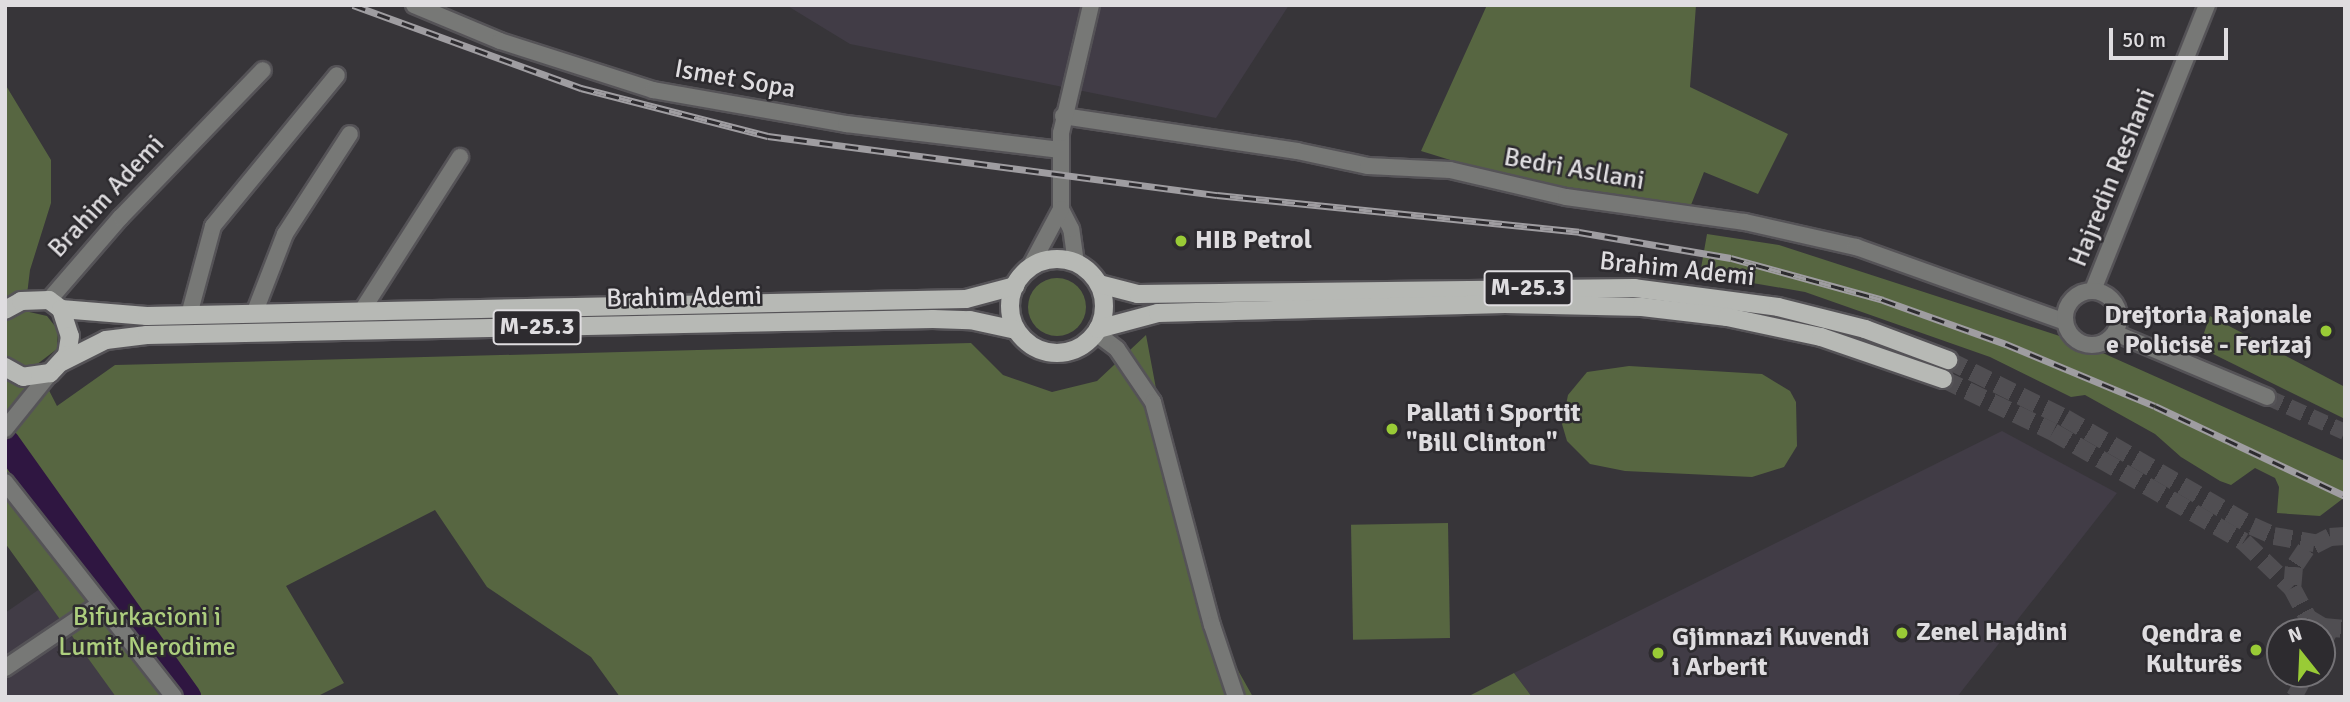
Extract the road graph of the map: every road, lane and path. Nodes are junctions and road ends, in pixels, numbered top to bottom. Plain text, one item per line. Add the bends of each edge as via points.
1 (414, 5) edge
2 (1091, 5) edge
3 (2207, 5) edge
4 (263, 70) dead end
5 (337, 75) dead end
6 (1063, 116) junction
7 (350, 134) dead end
8 (1060, 150) junction
9 (460, 157) dead end
10 (1061, 209) junction
11 (1076, 263) junction
12 (1029, 269) junction
13 (1099, 284) junction
14 (1014, 286) junction
15 (2093, 290) junction
16 (11, 303) edge
17 (55, 304) junction
18 (361, 312) junction
19 (254, 314) junction
20 (189, 315) junction
21 (2065, 322) junction
22 (1016, 330) junction
23 (1097, 331) junction
24 (2115, 333) junction
25 (1948, 360) tunnel mouth
26 (5, 367) edge
27 (56, 367) junction
28 (1943, 379) tunnel mouth
29 (2267, 397) tunnel mouth
30 (5, 429) edge
31 (5, 482) edge
32 (100, 604) junction
33 (5, 668) edge
34 (174, 697) edge
35 (1236, 697) edge

1 - 8 street, Ismet Sopa via 500,41 653,90 846,124
2 - 6 street
3 - 15 street, Hajredin Reshani
4 - 17 street, Brahim Ademi via 121,217
5 - 20 street via 213,226
6 - 8 street
6 - 21 street, Bedri Asllani via 1297,150 1368,166 1450,170 1566,197 1745,222 1856,247
7 - 19 street via 285,234
8 - 10 street
9 - 18 street
10 - 11 street via 1071,229
10 - 12 street
11 - 12 main road via 1049,260
11 - 13 main road, Brahim Ademi / M-25.3 via 1088,268
12 - 14 main road
13 - 23 main road via 1104,307
13 - 25 main road, Brahim Ademi / M-25.3 via 1138,294 1634,288 1778,307 1865,329
14 - 18 main road, Brahim Ademi / M-25.3 via 965,299
14 - 22 main road via 1010,308
15 - 21 street via 2075,297
15 - 24 street via 2116,306
16 - 17 main road, Brahim Ademi / M-25.3
17 - 20 main road, Brahim Ademi / M-25.3 via 109,316
17 - 27 main road via 70,336
18 - 19 main road, Brahim Ademi / M-25.3
19 - 20 main road, Brahim Ademi / M-25.3
21 - 24 street via 2073,338 2091,345
22 - 23 main road, Brahim Ademi / M-25.3 via 1034,348 1058,354 1082,347
22 - 27 main road, Brahim Ademi / M-25.3 via 970,320 933,319 147,335 106,340
23 - 28 main road, Brahim Ademi / M-25.3 via 1157,313 1504,304 1642,307 1727,317 1821,337
23 - 35 street via 1117,349 1153,401 1212,625
24 - 29 street
26 - 27 main road, Brahim Ademi / M-25.3 via 23,377
27 - 30 street
31 - 32 street
32 - 33 street
32 - 34 street

